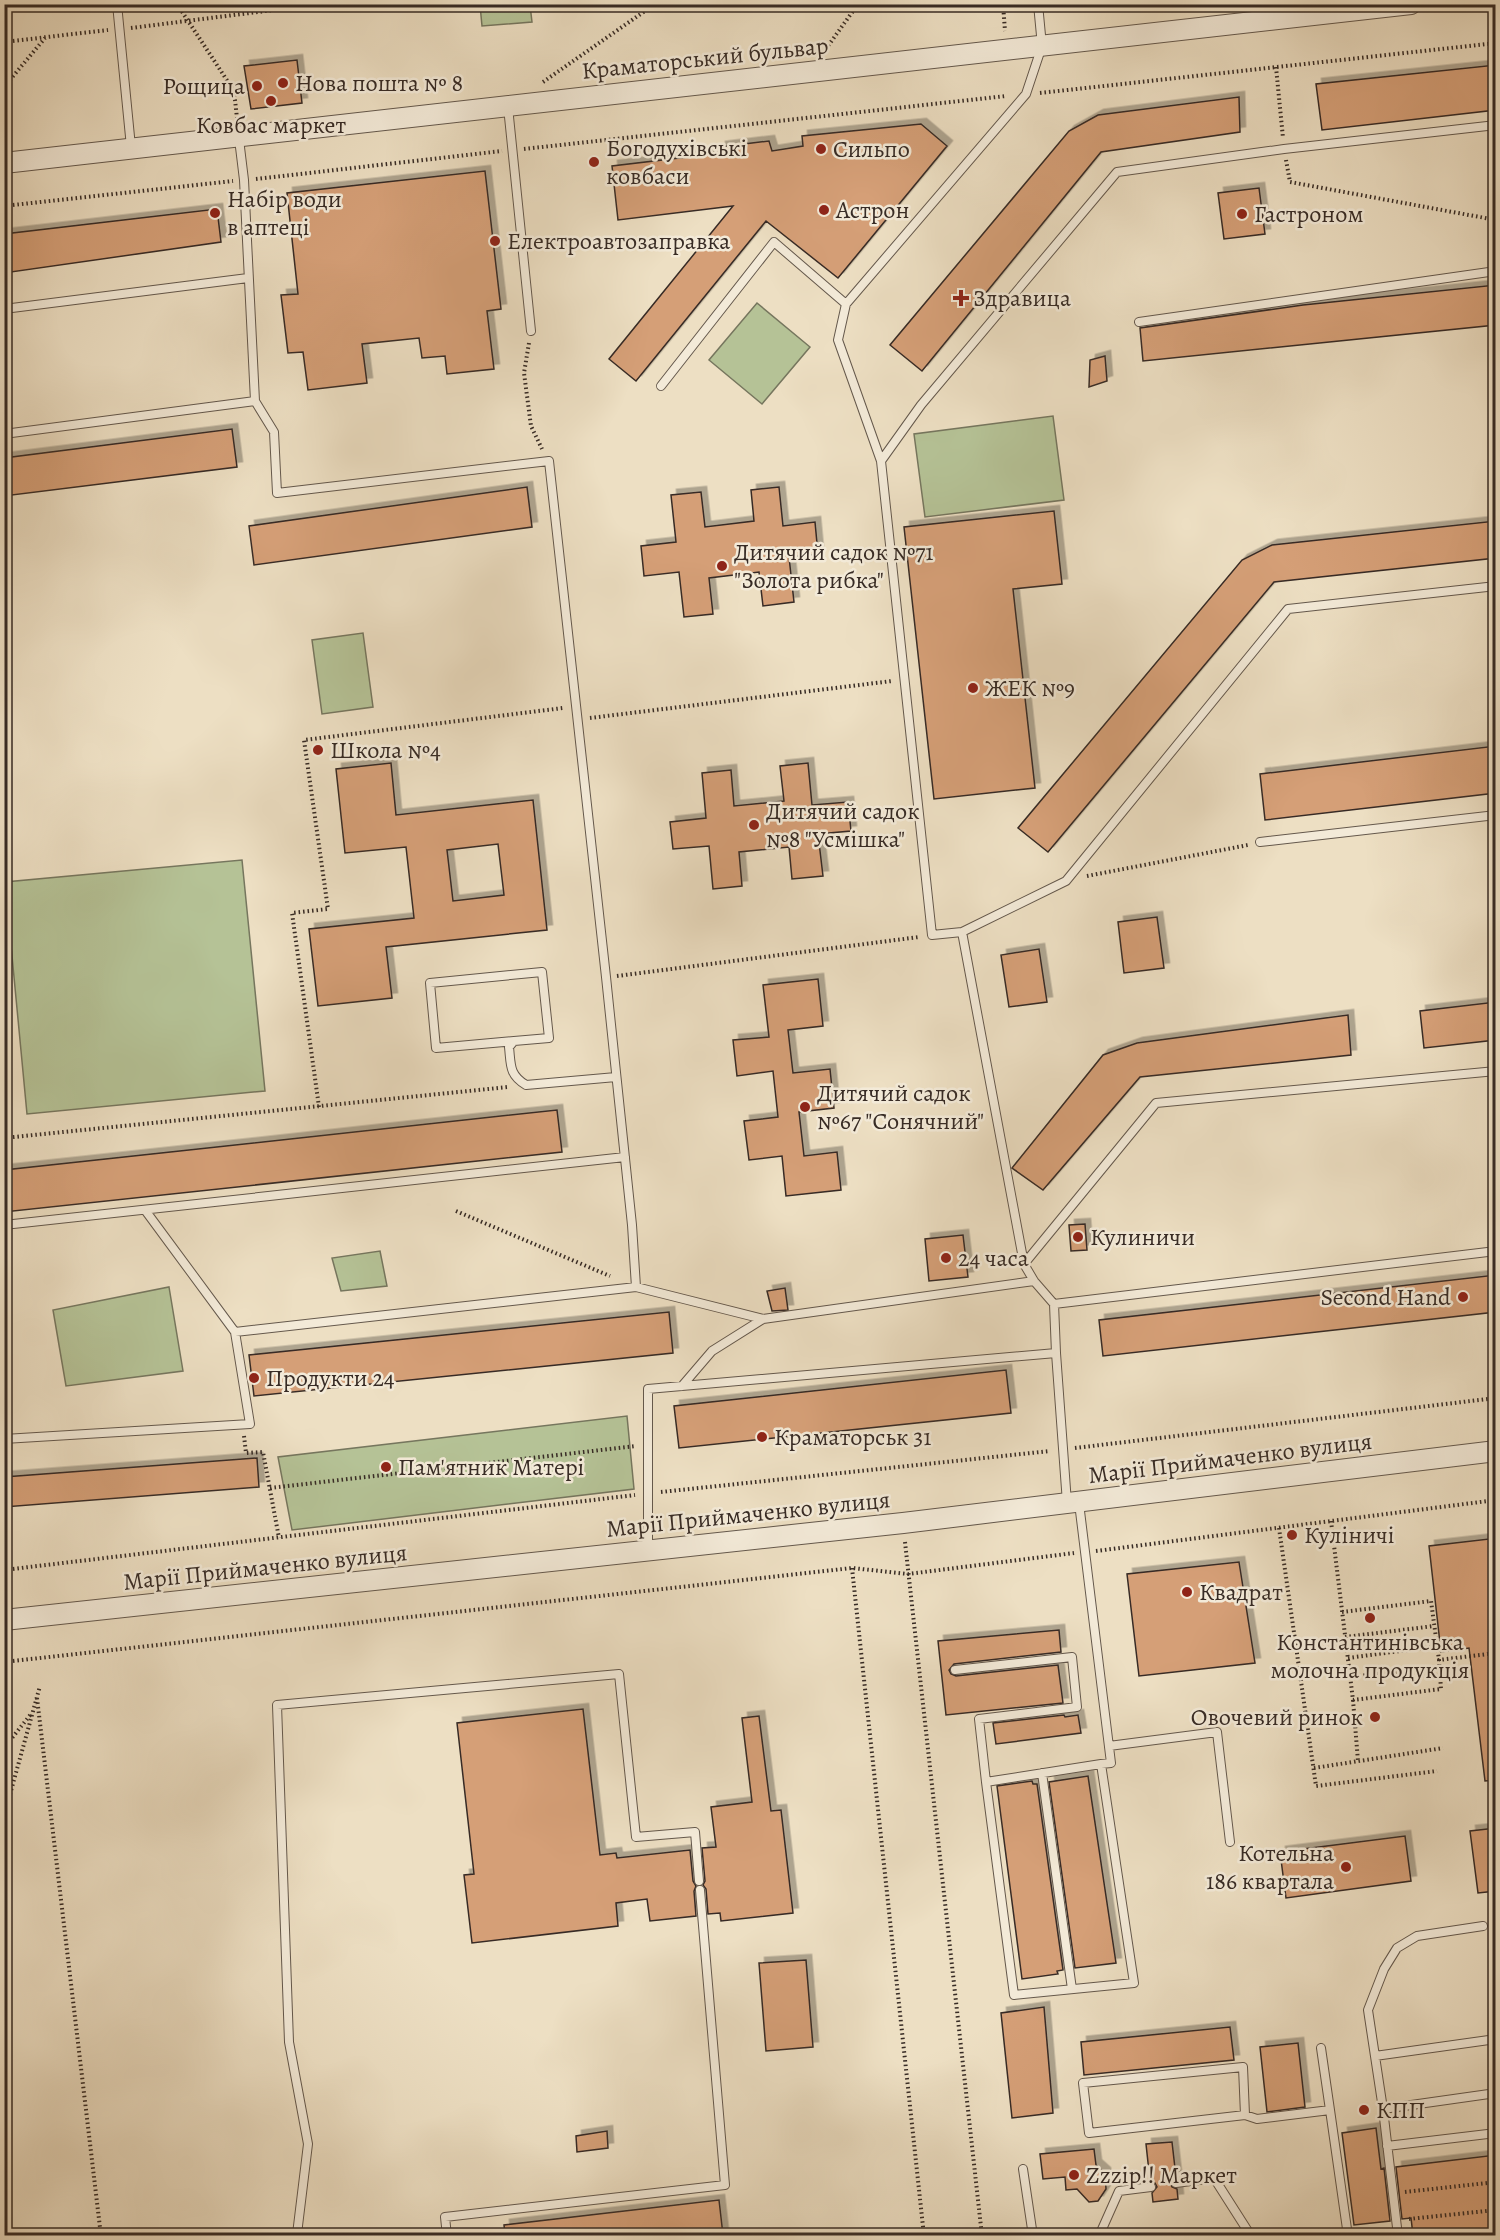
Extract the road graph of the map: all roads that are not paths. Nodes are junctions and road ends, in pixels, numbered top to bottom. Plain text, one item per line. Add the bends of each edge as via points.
1 (117, 4) edge
2 (1038, 4) edge
3 (1411, 4) edge
4 (1042, 46) junction
5 (508, 106) junction
6 (1496, 125) edge
7 (238, 137) junction
8 (131, 148) junction
9 (4, 163) edge
10 (1496, 271) edge
11 (248, 278) junction
12 (846, 304) junction
13 (4, 309) edge
14 (1139, 322) dead end
15 (531, 331) road end
16 (661, 386) dead end
17 (255, 401) junction
18 (4, 434) edge
19 (881, 461) junction
20 (1496, 586) edge
21 (1496, 815) edge
22 (1260, 843) road end
23 (962, 932) junction
24 (511, 1044) junction
25 (1496, 1071) edge
26 (616, 1077) junction
27 (625, 1157) junction
28 (145, 1210) junction
29 (4, 1225) edge
30 (1496, 1251) edge
31 (1024, 1264) junction
32 (1034, 1281) junction
33 (636, 1287) junction
34 (1054, 1304) junction
35 (763, 1319) junction
36 (235, 1332) junction
37 (1056, 1353) junction
38 (682, 1386) junction
39 (4, 1439) edge
40 (1496, 1451) edge
41 (1073, 1503) junction
42 (648, 1551) junction
43 (4, 1620) edge
44 (955, 1670) dead end
45 (1109, 1746) junction
46 (1101, 1764) junction
47 (1042, 1773) junction
48 (986, 1782) junction
49 (1230, 1842) dead end
50 (699, 1881) dead end
51 (700, 1890) dead end
52 (1483, 1926) dead end
53 (1072, 1989) junction
54 (1496, 2039) edge
55 (1321, 2048) dead end
56 (1375, 2056) junction
57 (1496, 2093) edge
58 (1383, 2109) junction
59 (1330, 2110) junction
60 (1245, 2115) junction
61 (1496, 2133) edge
62 (1387, 2146) junction
63 (1023, 2169) dead end
64 (1176, 2183) dead end
65 (1151, 2187) dead end
66 (297, 2234) dead end
67 (447, 2235) edge
68 (1033, 2235) edge
69 (1099, 2235) edge
70 (1251, 2235) edge
71 (1347, 2235) edge
72 (1398, 2235) edge

1 - 8 lane
2 - 4 lane
3 - 4 street, Краматорський бульвар
4 - 5 street, Краматорський бульвар
4 - 12 lane via 1026,94
5 - 7 street, Краматорський бульвар
5 - 15 lane
6 - 19 lane via 1117,172 921,405
7 - 8 street, Краматорський бульвар
7 - 11 lane
8 - 9 street, Краматорський бульвар
10 - 14 lane
11 - 13 lane
11 - 17 lane
12 - 16 lane via 774,242
12 - 19 lane via 838,340
17 - 18 lane
17 - 26 lane via 274,432 277,493 549,461
19 - 23 lane via 932,935
20 - 23 lane via 1288,609 1066,881
21 - 22 lane
23 - 31 lane
24 - 24 lane via 436,1048 430,983 542,972 549,1038
24 - 26 lane via 512,1073 526,1085
25 - 31 lane via 1155,1103
26 - 27 lane
27 - 28 lane
27 - 33 lane
28 - 29 lane
28 - 36 lane
30 - 34 lane
31 - 32 lane
32 - 34 lane
32 - 35 lane
33 - 35 lane
33 - 36 lane
34 - 37 lane
35 - 38 lane via 712,1351
36 - 39 lane via 250,1424
37 - 38 lane
37 - 41 lane via 1063,1450
38 - 42 lane via 648,1389
40 - 41 street, Марії Приймаченко вулиця
41 - 42 street, Марії Приймаченко вулиця
41 - 45 lane via 1085,1552
42 - 43 street, Марії Приймаченко вулиця
44 - 48 lane via 1071,1657 1077,1707 979,1719
45 - 46 lane via 1111,1763
45 - 49 lane via 1217,1732
46 - 47 lane
46 - 53 lane via 1134,1983
47 - 48 lane
47 - 53 lane
48 - 53 lane via 1014,1995
50 - 66 lane via 694,1832 636,1837 620,1674 277,1705 289,2042 308,2144
51 - 67 lane via 725,2185 445,2217
52 - 56 lane via 1417,1936 1397,1948 1368,2010
54 - 56 lane
55 - 59 lane
56 - 58 lane
57 - 58 lane
58 - 62 lane
59 - 60 lane via 1257,2119
59 - 71 lane
60 - 60 lane via 1243,2067 1083,2083 1089,2133
61 - 62 lane
62 - 72 lane
63 - 68 lane
64 - 70 lane via 1214,2178
65 - 69 lane via 1119,2191

